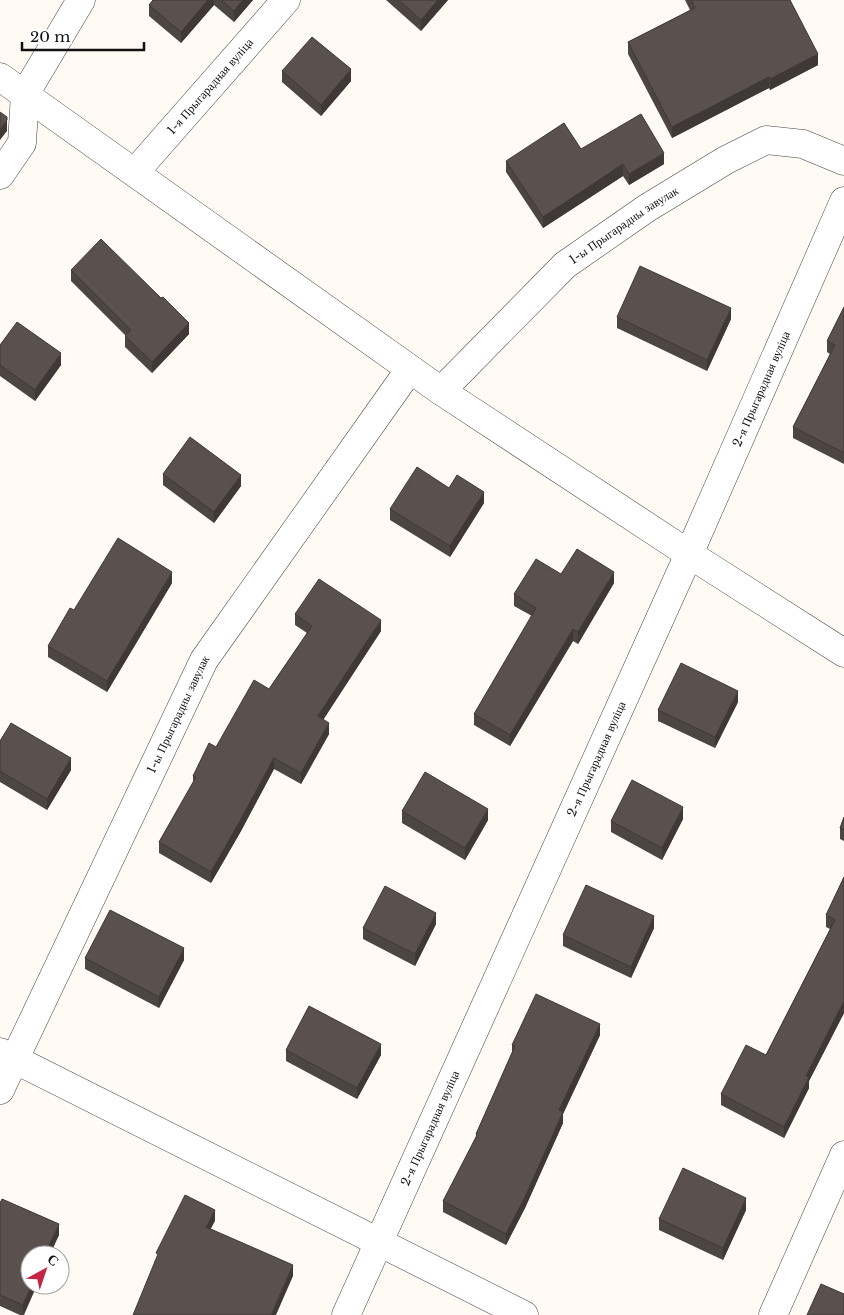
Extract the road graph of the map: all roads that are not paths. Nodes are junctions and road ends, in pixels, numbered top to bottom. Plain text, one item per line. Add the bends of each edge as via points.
1 (81, 0) edge
2 (286, 0) edge
3 (0, 77) edge
4 (25, 94) junction
5 (844, 161) edge
6 (135, 172) junction
7 (0, 175) edge
8 (844, 201) edge
9 (410, 369) junction
10 (441, 391) junction
11 (689, 554) junction
12 (844, 653) edge
13 (7, 1056) edge
14 (0, 1090) edge
15 (844, 1155) edge
16 (378, 1243) junction
17 (346, 1315) edge
18 (524, 1315) edge
19 (773, 1315) edge

1 - 4 street
2 - 6 street, 1-я Прыгарадная вуліца
3 - 4 street
4 - 6 street
4 - 7 street via 22,143
5 - 10 street, 1-ы Прыгарадны завулак via 804,144 766,140 726,160 647,208 565,265
6 - 9 street
8 - 11 street, 2-я Прыгарадная вуліца
9 - 10 street
9 - 13 street, 1-ы Прыгарадны завулак via 204,660
10 - 11 street
11 - 12 street
11 - 16 street, 2-я Прыгарадная вуліца
13 - 14 street, 1-ы Прыгарадны завулак
13 - 16 street
15 - 19 street
16 - 17 street, 2-я Прыгарадная вуліца
16 - 18 street

